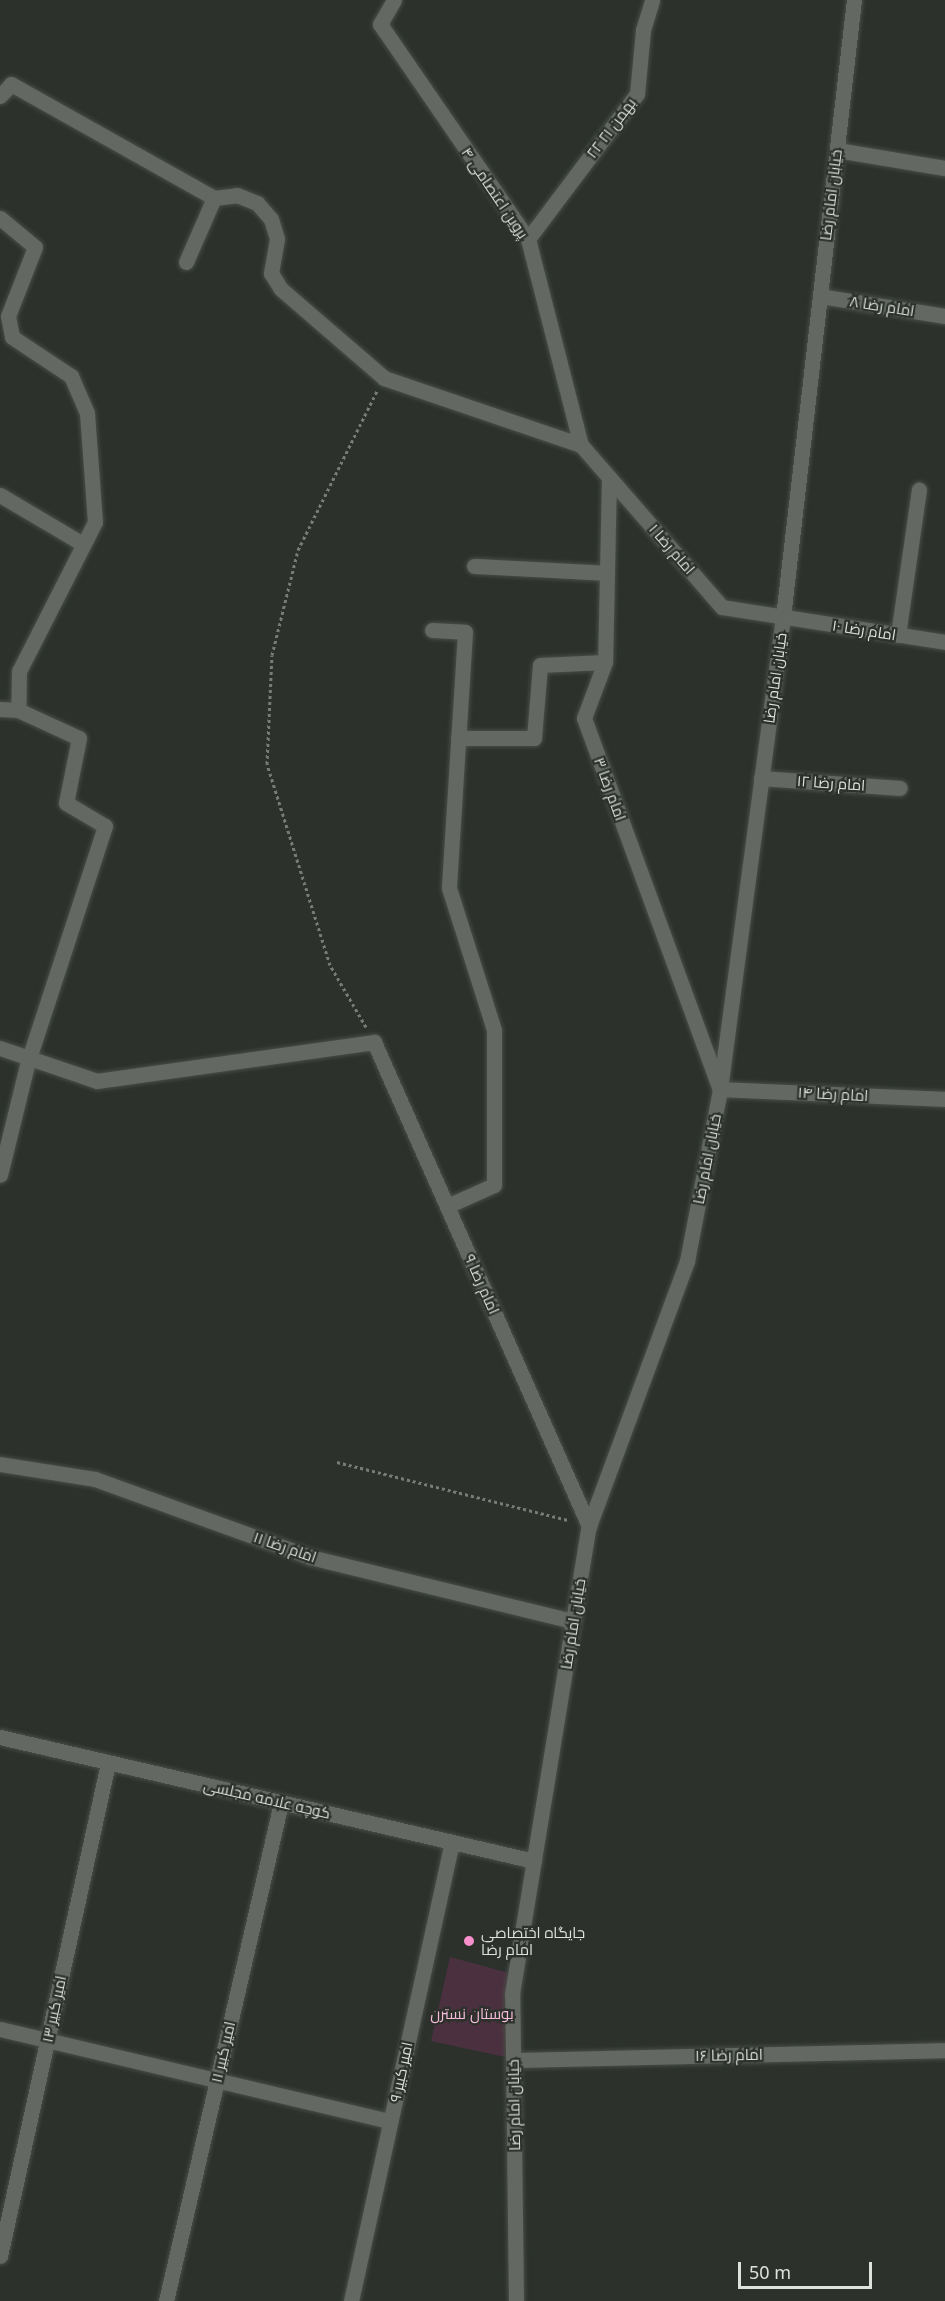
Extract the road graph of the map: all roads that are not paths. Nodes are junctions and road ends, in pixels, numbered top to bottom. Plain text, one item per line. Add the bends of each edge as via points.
1 (394, 0) edge
2 (652, 0) edge
3 (854, 0) edge
4 (6, 80) edge
5 (0, 96) edge
6 (837, 150) junction
7 (945, 168) edge
8 (214, 198) junction
9 (0, 218) edge
10 (528, 239) junction
11 (186, 262) dead end
12 (820, 296) junction
13 (945, 316) edge
14 (581, 445) junction
15 (609, 477) junction
16 (919, 490) dead end
17 (0, 495) edge
18 (83, 544) junction
19 (474, 566) dead end
20 (607, 573) junction
21 (783, 617) junction
22 (432, 630) dead end
23 (898, 635) junction
24 (945, 642) edge
25 (605, 662) junction
26 (0, 709) edge
27 (18, 710) junction
28 (458, 738) junction
29 (761, 778) junction
30 (900, 788) dead end
31 (0, 1048) edge
32 (28, 1061) junction
33 (720, 1089) junction
34 (945, 1100) edge
35 (0, 1174) edge
36 (447, 1206) junction
37 (0, 1464) edge
38 (589, 1526) junction
39 (573, 1621) junction
40 (0, 1737) edge
41 (108, 1762) junction
42 (281, 1803) junction
43 (452, 1842) junction
44 (534, 1861) junction
45 (0, 2029) edge
46 (47, 2040) junction
47 (945, 2049) edge
48 (513, 2060) junction
49 (217, 2080) junction
50 (390, 2121) junction
51 (0, 2256) edge
52 (166, 2301) edge
53 (351, 2301) edge
54 (516, 2301) edge

1 - 10 street, پروین اعتصامی ۴ via 380,24
2 - 10 street, ۲۲ بهمن ۲۱ via 643,30 637,94
3 - 6 street, خیابان امام رضا
4 - 5 street
4 - 8 street
6 - 7 street
6 - 12 street, خیابان امام رضا
8 - 11 street
8 - 14 street via 237,195 257,203 271,219 277,239 271,273 281,289 384,378
9 - 18 street via 35,247 8,316 12,337 71,376 87,413 95,522
10 - 14 street, پروین اعتصامی ۴
12 - 13 street, امام رضا ۸
12 - 21 street, خیابان امام رضا
14 - 15 street, امام رضا ۱
15 - 20 street, امام رضا ۳
15 - 21 street, امام رضا ۱ via 722,607
16 - 23 street
17 - 18 street
18 - 27 street via 20,670
19 - 20 street
20 - 25 street, امام رضا ۳
21 - 23 street, امام رضا ۱۰
21 - 29 street, خیابان امام رضا
22 - 28 street via 465,632
23 - 24 street, امام رضا ۱۰
25 - 28 street via 540,665 534,738
25 - 33 street, امام رضا ۳ via 584,718
26 - 27 street
27 - 32 street via 79,738 66,803 105,826
28 - 36 street via 449,888 494,1030 494,1185
29 - 30 street, امام رضا ۱۲
29 - 33 street, خیابان امام رضا
31 - 32 street
32 - 35 street
32 - 36 street, امام رضا ۹ via 97,1081 374,1042
33 - 34 street, امام رضا ۱۴
33 - 38 street, خیابان امام رضا via 687,1261
36 - 38 street, امام رضا ۹
37 - 39 street, امام رضا ۱۱ via 95,1479 310,1557
38 - 39 street, خیابان امام رضا
39 - 44 street, خیابان امام رضا
40 - 41 street, کوچه علامه مجلسی
41 - 42 street, کوچه علامه مجلسی
41 - 46 street, امیر کبیر ۱۳
42 - 43 street, کوچه علامه مجلسی
42 - 49 street, امیر کبیر ۱۱
43 - 44 street, کوچه علامه مجلسی
43 - 50 street, امیر کبیر ۹
44 - 48 street, خیابان امام رضا via 512,1994
45 - 46 street
46 - 49 street
46 - 51 street, امیر کبیر ۱۳
47 - 48 street, امام رضا ۱۶
48 - 54 street, خیابان امام رضا
49 - 50 street
49 - 52 street, امیر کبیر ۱۱
50 - 53 street, امیر کبیر ۹

